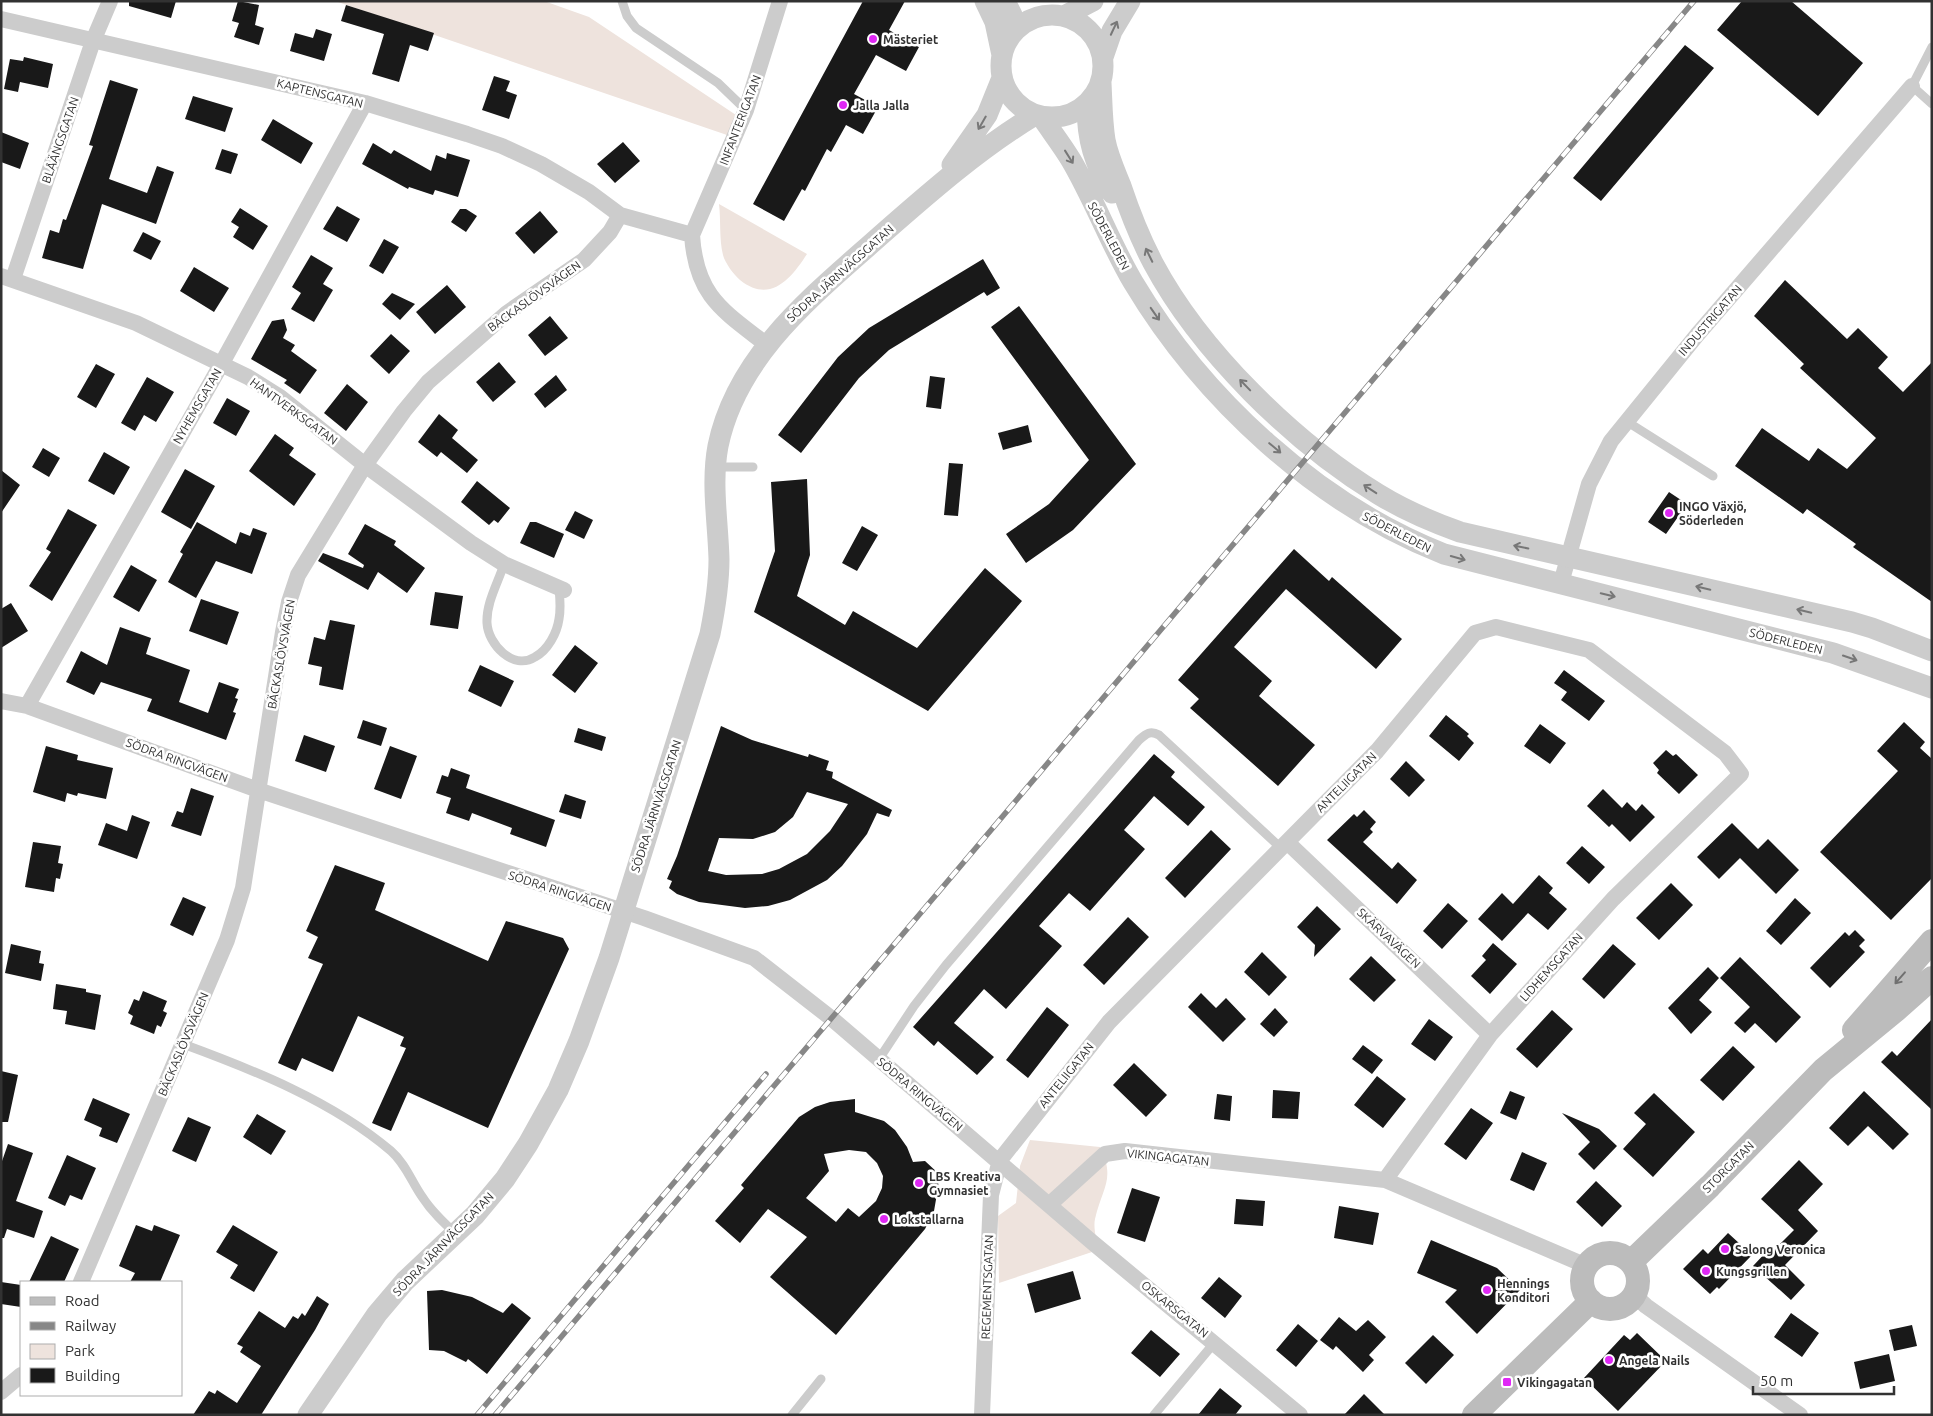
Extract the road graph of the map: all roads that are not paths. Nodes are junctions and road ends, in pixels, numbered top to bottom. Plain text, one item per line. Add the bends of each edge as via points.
1 (110, 1) edge
2 (622, 1) edge
3 (780, 1) edge
4 (985, 1) edge
5 (1006, 1) edge
6 (1040, 1) edge
7 (1093, 1) edge
8 (1130, 1) edge
9 (1060, 16) junction
10 (1, 19) edge
11 (1012, 34) junction
12 (94, 41) junction
13 (1932, 47) edge
14 (1002, 54) junction
15 (1102, 57) junction
16 (1002, 78) junction
17 (1101, 83) junction
18 (1912, 86) junction
19 (365, 103) junction
20 (1086, 104) junction
21 (1932, 104) edge
22 (746, 110) junction
23 (1038, 116) junction
24 (935, 187) junction
25 (620, 215) junction
26 (1132, 220) junction
27 (692, 235) junction
28 (7, 278) edge
29 (767, 345) junction
30 (222, 363) junction
31 (1626, 421) junction
32 (365, 465) junction
33 (715, 467) junction
34 (753, 467) dead end
35 (1713, 476) dead end
36 (1568, 557) junction
37 (504, 564) junction
38 (1561, 584) junction
39 (561, 589) joint
40 (1932, 651) edge
41 (1932, 688) edge
42 (1, 700) edge
43 (27, 706) junction
44 (1741, 774) joint
45 (258, 790) junction
46 (1284, 845) junction
47 (622, 912) junction
48 (1932, 941) edge
49 (1932, 978) edge
50 (1490, 1035) junction
51 (183, 1044) junction
52 (879, 1060) junction
53 (1822, 1070) junction
54 (1000, 1160) junction
55 (1385, 1180) junction
56 (1050, 1204) junction
57 (456, 1234) junction
58 (1631, 1262) junction
59 (1588, 1266) junction
60 (81, 1281) edge
61 (1634, 1295) junction
62 (1591, 1302) junction
63 (1216, 1342) junction
64 (20, 1376) edge
65 (821, 1379) dead end
66 (1, 1392) edge
67 (308, 1415) edge
68 (792, 1415) edge
69 (982, 1415) edge
70 (1154, 1415) edge
71 (1300, 1415) edge
72 (1474, 1415) edge
73 (1800, 1415) edge

1 - 12 street, BLÅÄNGSGATAN
2 - 22 lane via 636,28 718,82
3 - 22 street, INFANTERIGATAN
4 - 14 street, SÖDERLEDEN via 995,22
5 - 11 street via 1013,21
6 - 9 street, SÖDERLEDEN
7 - 9 street
15 -> 8 street
9 - 11 street, SÖDERLEDEN via 1047,15 1028,21
9 - 15 street, SÖDERLEDEN via 1075,20 1089,31
10 - 12 street, KAPTENSGATAN
11 - 14 street, SÖDERLEDEN
12 - 19 street, KAPTENSGATAN
12 - 28 street, BLÅÄNGSGATAN
13 - 18 lane
14 - 16 street, SÖDERLEDEN
15 - 17 street, SÖDERLEDEN
16 - 23 street, SÖDERLEDEN via 1018,105
16 -> 24 street, SÖDRA JÄRNVÄGSGATAN via 977,131
17 - 20 street
17 - 26 street, SÖDERLEDEN via 1105,140
18 - 21 lane
18 - 31 street, INDUSTRIGATAN
19 - 25 street, KAPTENSGATAN via 502,146 566,178
19 - 30 street, NYHEMSGATAN
20 - 23 street via 1065,116
20 - 26 street, SÖDERLEDEN via 1087,126 1097,166
22 - 27 street, INFANTERIGATAN
23 - 24 street, SÖDRA JÄRNVÄGSGATAN via 992,144
23 -> 38 street, SÖDERLEDEN via 1072,161 1150,308 1189,360 1251,428 1347,505 1393,532 1444,554
24 - 29 street, SÖDRA JÄRNVÄGSGATAN via 803,305
25 - 27 street
25 - 32 street, BÄCKASLÖVSVÄGEN via 610,232 584,260 507,313 428,382
36 -> 26 street, SÖDERLEDEN via 1493,541 1438,524 1379,495 1337,465 1277,417 1213,349 1172,295
27 - 29 street via 697,272 711,297
28 - 30 street, HANTVERKSGATAN via 136,323
29 - 33 street, SÖDRA JÄRNVÄGSGATAN via 732,403
30 - 32 street, HANTVERKSGATAN via 280,397
30 - 43 street, NYHEMSGATAN
31 - 35 lane
31 - 36 street, INDUSTRIGATAN via 1589,484
32 - 37 street, HANTVERKSGATAN
32 - 45 street, BÄCKASLÖVSVÄGEN via 312,550 288,602
33 - 34 lane
33 - 47 street, SÖDRA JÄRNVÄGSGATAN via 719,560 714,616
36 - 38 street, INDUSTRIGATAN
40 -> 36 street, SÖDERLEDEN via 1852,622
37 - 39 street, HANTVERKSGATAN
37 - 39 lane via 489,606 487,623 493,644 505,654 526,660 535,658 549,643 560,619
38 -> 41 street, SÖDERLEDEN via 1833,653
42 - 43 street, SÖDRA RINGVÄGEN
43 - 45 street, SÖDRA RINGVÄGEN
44 - 46 street, ANTELIIGATAN via 1724,753 1590,650 1496,627 1475,633 1377,751
44 - 50 street, LIDHEMSGATAN via 1613,899
45 - 47 street, SÖDRA RINGVÄGEN
45 - 51 street, BÄCKASLÖVSVÄGEN via 237,912
46 - 50 street, SKÄRVAVÄGEN
46 - 52 lane via 1159,735 1147,733 946,965 914,1006
46 - 54 street, ANTELIIGATAN via 1109,1022
47 - 52 street, SÖDRA RINGVÄGEN via 754,958
47 - 57 street, SÖDRA JÄRNVÄGSGATAN via 596,996 558,1090 505,1179
48 -> 53 main road, STORGATAN
49 - 53 main road, STORGATAN
50 - 55 street, LIDHEMSGATAN
51 - 57 lane via 242,1065 284,1085 355,1126 392,1152 431,1210
51 - 60 street, BÄCKASLÖVSVÄGEN
52 - 54 street, SÖDRA RINGVÄGEN
53 - 58 main road, STORGATAN
54 - 56 street, SÖDRA RINGVÄGEN
54 - 69 street, REGEMENTSGATAN via 991,1195
55 - 56 street, VIKINGAGATAN via 1125,1151 1105,1154
55 - 59 street, VIKINGAGATAN
56 - 63 street, OSKARSGATAN
57 - 67 street, SÖDRA JÄRNVÄGSGATAN via 405,1281 378,1314
58 - 59 main road via 1617,1254 1608,1254 1594,1259
58 - 61 main road via 1638,1279
59 - 62 main road via 1583,1285
61 - 62 main road via 1629,1302 1614,1309
61 - 73 street
62 - 72 main road
63 - 70 lane
63 - 71 street, OSKARSGATAN
64 - 66 street
65 - 68 lane

